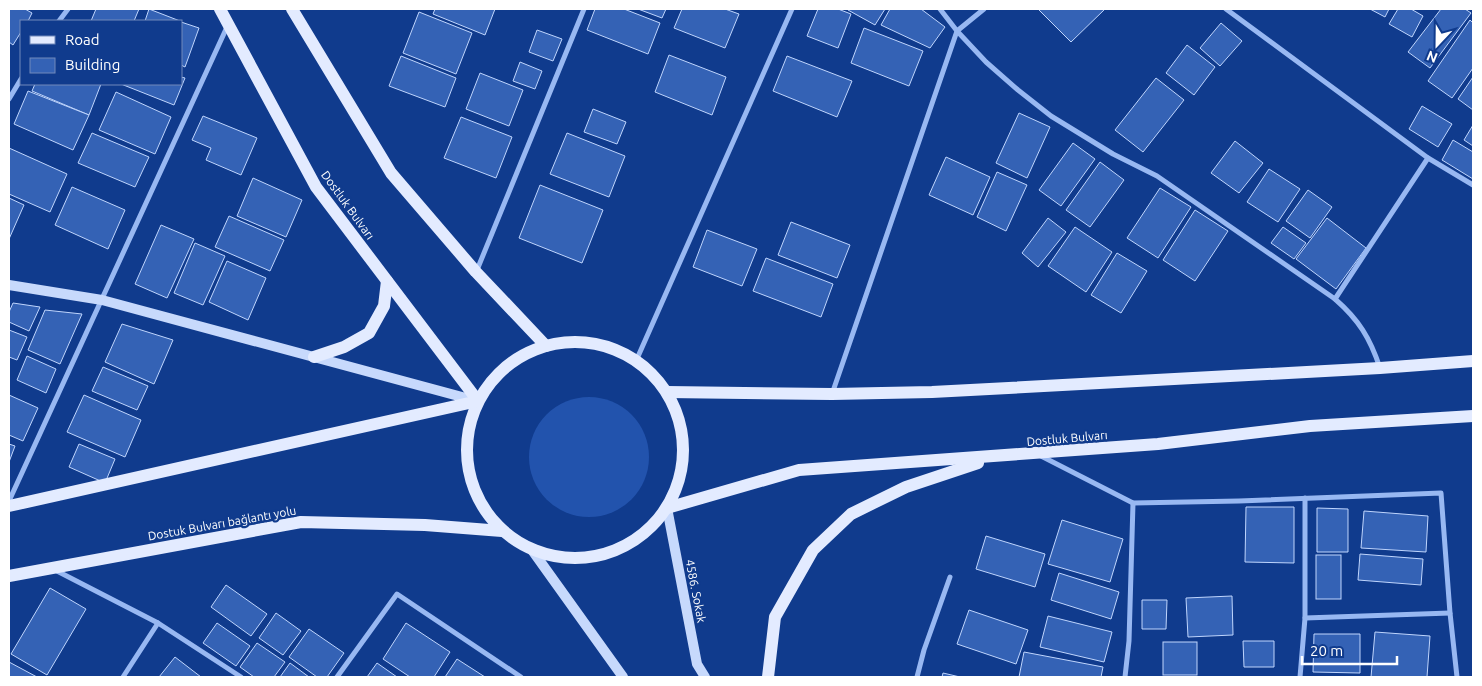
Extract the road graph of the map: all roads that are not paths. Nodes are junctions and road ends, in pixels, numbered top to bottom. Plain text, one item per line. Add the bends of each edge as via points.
1 (68, 9) edge
2 (220, 9) edge
3 (292, 9) edge
4 (584, 9) edge
5 (792, 9) edge
6 (940, 9) edge
7 (984, 9) edge
8 (1226, 9) edge
9 (61, 20) edge
10 (228, 24) junction
11 (957, 31) junction
12 (20, 81) edge
13 (9, 99) edge
14 (1428, 158) junction
15 (1473, 185) edge
16 (476, 272) junction
17 (387, 281) junction
18 (9, 285) edge
19 (1335, 299) junction
20 (102, 300) junction
21 (546, 346) junction
22 (314, 357) junction
23 (636, 361) junction
24 (1473, 361) edge
25 (1380, 368) junction
26 (667, 392) junction
27 (832, 394) junction
28 (478, 401) junction
29 (1473, 416) edge
30 (1037, 454) junction
31 (996, 457) junction
32 (1306, 498) junction
33 (9, 501) edge
34 (1133, 503) junction
35 (9, 506) edge
36 (667, 508) junction
37 (502, 531) junction
38 (532, 550) junction
39 (52, 568) junction
40 (9, 576) edge
41 (950, 577) dead end
42 (1450, 613) junction
43 (1305, 618) junction
44 (158, 624) junction
45 (514, 675) edge
46 (123, 677) edge
47 (241, 677) edge
48 (336, 677) edge
49 (521, 677) edge
50 (622, 677) edge
51 (705, 677) edge
52 (768, 677) edge
53 (917, 677) edge
54 (1125, 677) edge
55 (1300, 677) edge
56 (1457, 677) edge

1 - 9 street
2 - 10 main road, Dostluk Bulvarı
3 - 16 main road via 391,173
4 - 16 street
5 - 23 street
6 - 11 street
7 - 11 street
8 - 14 street
10 - 17 main road, Dostluk Bulvarı via 316,187
10 - 20 street
11 - 19 street via 986,62 1051,116 1157,176
11 - 27 street
12 - 13 street
14 - 15 street
14 - 19 street
16 - 21 main road
17 - 22 main road via 384,306 369,333 344,347
17 - 28 main road, Dostluk Bulvarı
18 - 20 main road
19 - 25 street via 1361,326 1373,346
20 - 22 main road
20 - 33 street
21 - 23 main road via 569,342 593,343
21 - 28 main road via 518,358 495,376
22 - 28 main road
23 - 26 main road
24 - 25 main road
25 - 27 main road via 932,392
26 - 27 main road
26 - 36 main road via 680,420 684,450 680,480
28 - 35 main road
28 - 37 main road via 468,434 468,470 480,503
29 - 30 main road, Dostluk Bulvarı via 1310,426
30 - 31 main road, Dostluk Bulvarı
30 - 34 street
31 - 36 main road, Dostluk Bulvarı via 799,470
31 - 52 main road via 906,487 851,514 813,550 775,617
32 - 34 street
32 - 42 street via 1441,493
32 - 43 street
34 - 54 street
36 - 38 main road via 648,531 624,548 596,557 566,559
36 - 51 main road, 4586. Sokak via 697,664
37 - 38 main road
37 - 39 main road, Dostuk Bulvarı bağlantı yolu via 425,525 301,522
38 - 50 main road
39 - 40 main road, Dostuk Bulvarı bağlantı yolu
39 - 44 street
41 - 53 street
42 - 43 street
42 - 56 street
43 - 55 street
44 - 46 street
44 - 47 street
45 - 48 street via 397,594
45 - 49 street

